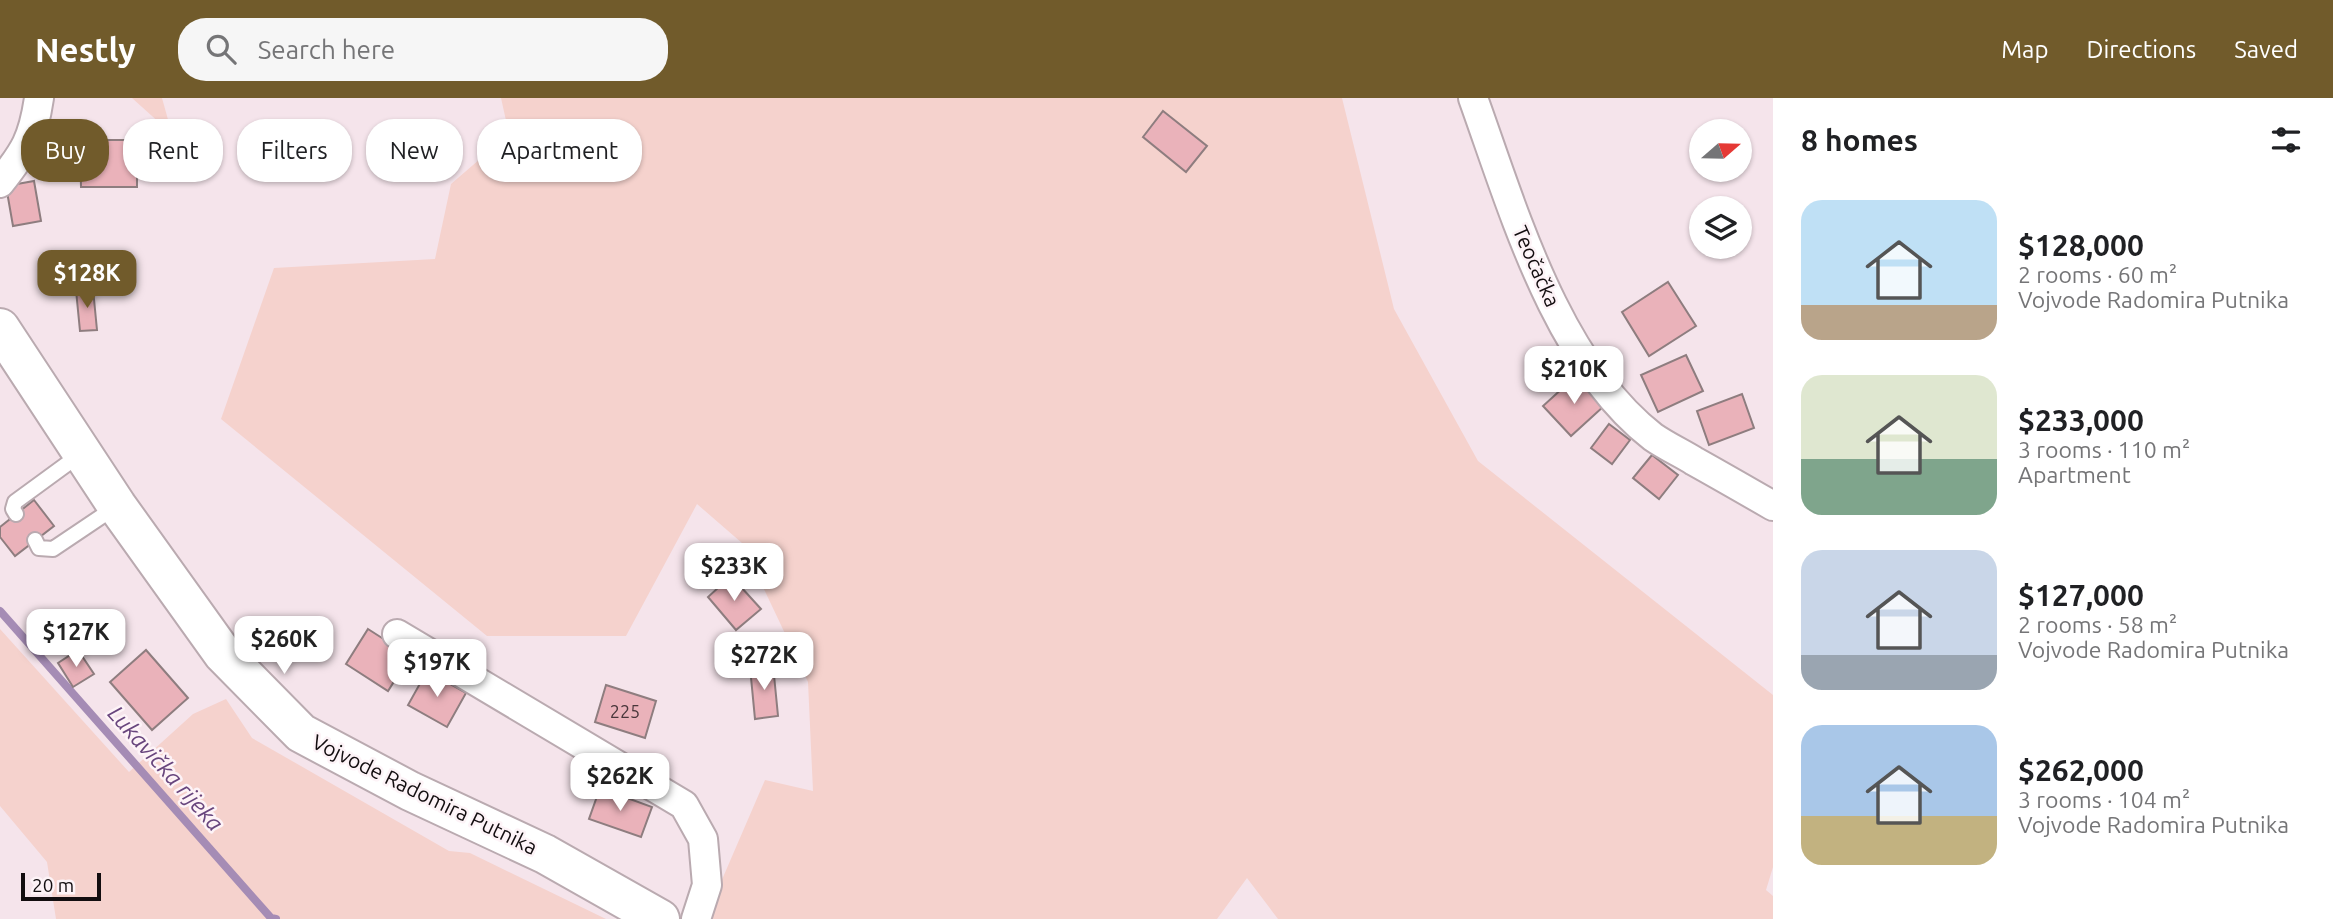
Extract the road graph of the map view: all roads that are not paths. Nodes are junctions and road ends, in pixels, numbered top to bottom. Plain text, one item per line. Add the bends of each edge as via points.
1 (39, 98) edge
2 (1473, 98) edge
3 (0, 183) edge
4 (0, 328) edge
5 (83, 452) junction
6 (117, 506) junction
7 (1773, 506) edge
8 (16, 514) dead end
9 (35, 540) dead end
10 (397, 634) dead end
11 (660, 919) edge
12 (696, 919) edge

1 - 3 street via 35,127 25,151
2 - 7 street, Teočačka via 1550,298 1602,385 1626,414 1655,438
4 - 5 main road, Vojvode Radomira Putnika
5 - 6 main road, Vojvode Radomira Putnika
5 - 8 lane via 15,502
6 - 9 lane via 53,549 39,548
6 - 11 main road, Vojvode Radomira Putnika via 223,654 301,733 410,791 545,854
10 - 12 street via 684,805 703,839 706,885

